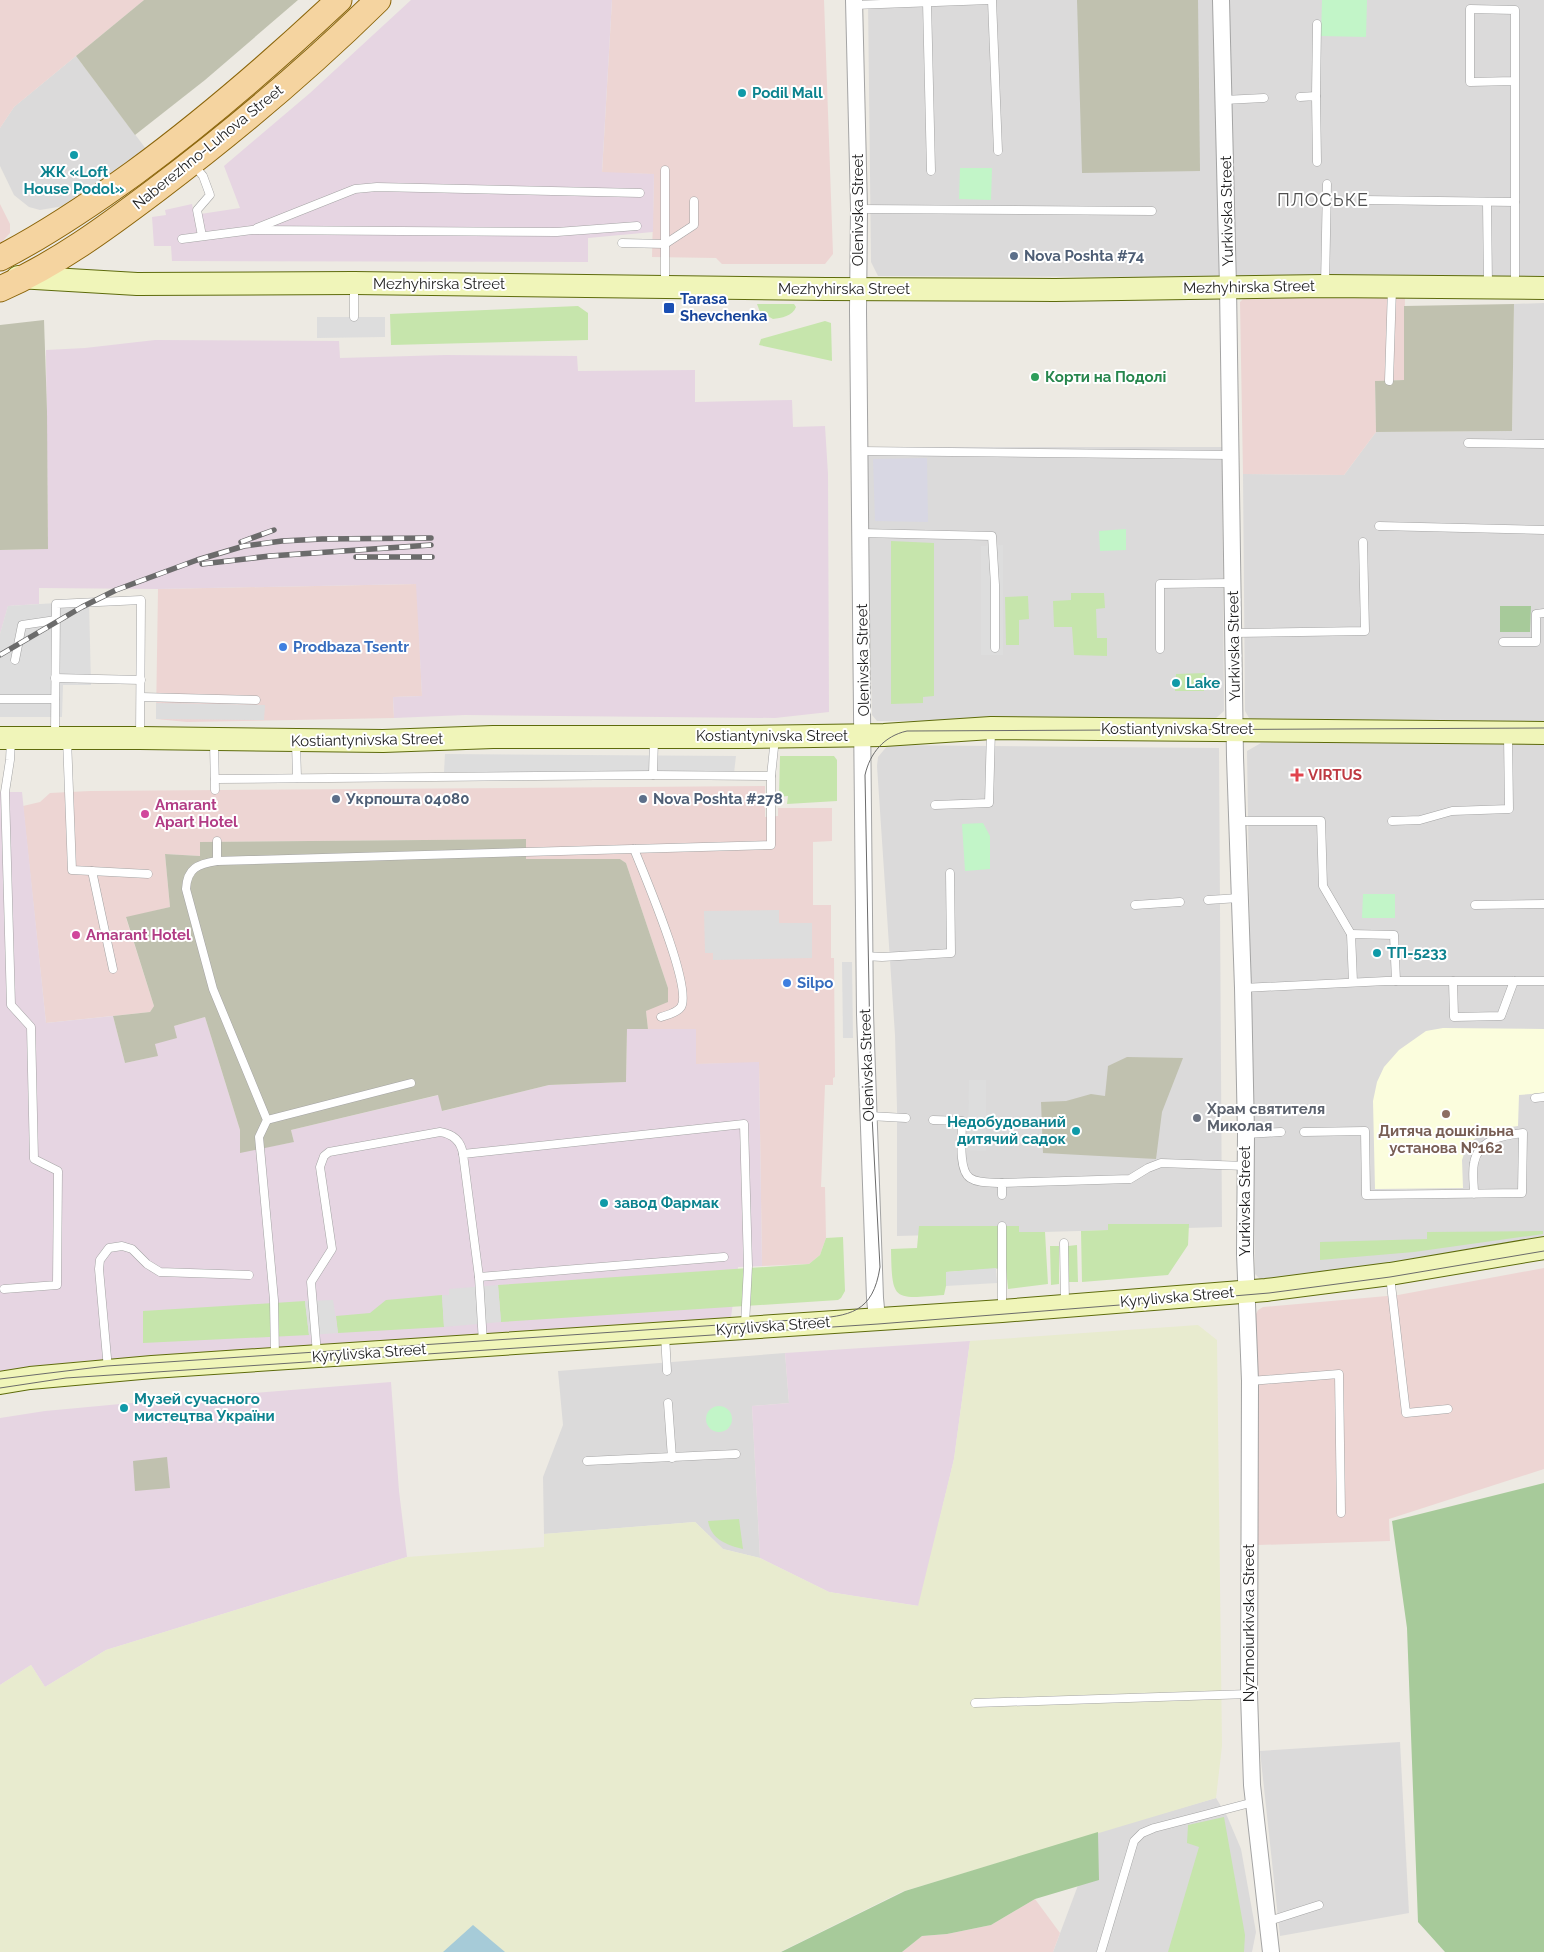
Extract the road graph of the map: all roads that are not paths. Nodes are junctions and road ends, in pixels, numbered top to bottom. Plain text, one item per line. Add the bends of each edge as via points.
1 (340, 0) edge
2 (378, 0) edge
3 (991, 0) edge
4 (1221, 0) edge
5 (854, 2) edge
6 (927, 2) junction
7 (1317, 24) dead end
8 (1514, 81) junction
9 (1316, 96) junction
10 (1300, 97) dead end
11 (1264, 98) dead end
12 (1224, 100) junction
13 (998, 151) dead end
14 (192, 162) junction
15 (1317, 162) dead end
16 (665, 170) dead end
17 (931, 171) dead end
18 (1326, 184) dead end
19 (640, 194) dead end
20 (1363, 200) dead end
21 (694, 201) dead end
22 (1487, 202) junction
23 (1515, 202) junction
24 (859, 209) junction
25 (1152, 211) dead end
26 (637, 226) dead end
27 (252, 230) junction
28 (202, 236) junction
29 (182, 239) dead end
30 (622, 243) dead end
31 (665, 244) junction
32 (0, 258) edge
33 (0, 276) edge
34 (25, 278) junction
35 (354, 283) junction
36 (665, 286) junction
37 (1325, 286) junction
38 (1392, 286) junction
39 (1228, 287) junction
40 (1488, 287) junction
41 (1515, 288) junction
42 (1544, 288) edge
43 (0, 289) edge
44 (858, 289) junction
45 (354, 317) dead end
46 (1389, 380) dead end
47 (1468, 443) dead end
48 (1544, 444) edge
49 (860, 451) junction
50 (1231, 455) junction
51 (1379, 526) dead end
52 (1544, 530) edge
53 (861, 532) junction
54 (1363, 542) dead end
55 (1233, 583) junction
56 (1544, 613) edge
57 (56, 620) junction
58 (1234, 633) junction
59 (1503, 642) dead end
60 (995, 648) dead end
61 (1160, 649) dead end
62 (16, 660) dead end
63 (55, 678) junction
64 (141, 680) junction
65 (141, 697) junction
66 (0, 699) edge
67 (55, 699) junction
68 (256, 700) dead end
69 (991, 728) junction
70 (1235, 730) junction
71 (1508, 733) junction
72 (1544, 733) edge
73 (654, 736) junction
74 (775, 736) junction
75 (863, 736) junction
76 (6, 738) edge
77 (61, 738) junction
78 (140, 738) junction
79 (214, 740) junction
80 (296, 741) junction
81 (653, 775) junction
82 (771, 776) junction
83 (297, 778) junction
84 (214, 779) junction
85 (215, 790) dead end
86 (936, 804) dead end
87 (1237, 820) junction
88 (1392, 821) dead end
89 (217, 841) dead end
90 (634, 849) junction
91 (217, 861) junction
92 (92, 871) junction
93 (950, 873) dead end
94 (148, 874) dead end
95 (1239, 898) junction
96 (1208, 900) dead end
97 (1180, 902) dead end
98 (1544, 904) edge
99 (1135, 905) dead end
100 (1475, 905) dead end
101 (1351, 934) junction
102 (864, 956) junction
103 (113, 969) dead end
104 (1396, 981) junction
105 (1453, 981) junction
106 (1514, 981) junction
107 (1544, 981) edge
108 (1353, 982) junction
109 (1243, 988) junction
110 (660, 1017) dead end
111 (411, 1083) dead end
112 (1544, 1097) edge
113 (1535, 1098) dead end
114 (868, 1116) junction
115 (906, 1118) dead end
116 (267, 1120) junction
117 (933, 1120) dead end
118 (1281, 1132) dead end
119 (1304, 1132) dead end
120 (1246, 1134) junction
121 (464, 1154) junction
122 (1246, 1166) junction
123 (1002, 1183) junction
124 (1474, 1194) junction
125 (1002, 1195) dead end
126 (1002, 1226) dead end
127 (1064, 1243) dead end
128 (1544, 1248) edge
129 (724, 1257) dead end
130 (1390, 1274) junction
131 (249, 1275) dead end
132 (479, 1277) junction
133 (4, 1289) dead end
134 (1246, 1292) junction
135 (1065, 1306) junction
136 (1002, 1311) junction
137 (877, 1319) junction
138 (745, 1329) junction
139 (665, 1333) junction
140 (483, 1345) junction
141 (317, 1356) junction
142 (275, 1359) junction
143 (108, 1371) junction
144 (667, 1371) dead end
145 (1250, 1381) junction
146 (0, 1383) edge
147 (668, 1403) dead end
148 (1448, 1409) dead end
149 (736, 1454) dead end
150 (672, 1458) junction
151 (587, 1462) dead end
152 (1341, 1513) dead end
153 (1249, 1694) junction
154 (975, 1703) dead end
155 (1254, 1802) junction
156 (1320, 1905) dead end
157 (1269, 1921) junction
158 (1272, 1951) edge
159 (1101, 1952) edge

1 - 32 main road, Naberezhno-Luhova Street via 265,68 176,141 81,210
2 - 14 main road, Naberezhno-Luhova Street via 321,54
3 - 6 lane
3 - 13 lane
4 - 12 street, Yurkivska Street
5 - 6 lane
5 - 24 street, Olenivska Street
6 - 17 lane
7 - 9 lane
8 - 8 lane via 1515,10 1470,9 1470,82
8 - 23 lane
9 - 10 lane
9 - 15 lane
11 - 12 lane
12 - 39 street, Yurkivska Street
14 - 28 lane via 203,176 210,195 197,210
14 - 34 main road, Naberezhno-Luhova Street via 117,219
16 - 31 lane
18 - 37 lane
19 - 27 lane via 355,189
20 - 22 lane
21 - 31 lane via 694,225
22 - 23 lane
22 - 40 lane
23 - 41 lane
24 - 25 lane
24 - 44 street, Olenivska Street
26 - 27 lane via 557,232
27 - 28 lane
28 - 29 lane
30 - 31 lane
31 - 36 lane
33 - 34 street, Mezhyhirska Street
34 - 35 street, Mezhyhirska Street via 136,284
34 - 43 main road, Mezhyhirska Street
35 - 36 street, Mezhyhirska Street
35 - 45 lane
36 - 44 street, Mezhyhirska Street
37 - 38 street, Mezhyhirska Street
37 - 39 street, Mezhyhirska Street
38 - 40 street, Mezhyhirska Street
38 - 46 lane
39 - 44 street, Mezhyhirska Street
39 - 50 street, Yurkivska Street
40 - 41 street, Mezhyhirska Street
41 - 42 street, Mezhyhirska Street
44 - 49 street, Olenivska Street
47 - 48 lane
49 - 50 lane
49 - 53 street, Olenivska Street
50 - 55 street, Yurkivska Street
51 - 52 lane
53 - 60 lane via 992,536
53 - 75 street, Olenivska Street
54 - 58 lane via 1365,631
55 - 58 street, Yurkivska Street
55 - 61 lane via 1160,584
56 - 59 lane via 1536,614 1536,642
57 - 62 lane via 22,625
57 - 63 lane
57 - 64 lane via 56,604 141,600
58 - 70 street, Yurkivska Street
63 - 64 lane
63 - 67 lane
64 - 65 lane
65 - 68 lane
65 - 78 lane
66 - 67 lane
67 - 77 lane
69 - 70 street, Kostiantynivska Street
69 - 75 street, Kostiantynivska Street
69 - 86 lane via 989,803
70 - 71 street, Kostiantynivska Street
70 - 87 street, Yurkivska Street
71 - 72 street, Kostiantynivska Street
71 - 88 lane via 1509,809 1452,811 1420,820
73 - 74 street, Kostiantynivska Street
73 - 80 street, Kostiantynivska Street
73 - 81 lane
74 - 75 street, Kostiantynivska Street
74 - 82 lane
75 - 102 street, Olenivska Street
76 - 77 street, Kostiantynivska Street
76 - 133 lane via 10,760 5,792 11,1005 31,1027 34,1159 58,1171 57,1285
77 - 78 street, Kostiantynivska Street
77 - 92 lane via 72,870
78 - 79 street, Kostiantynivska Street
79 - 80 street, Kostiantynivska Street
79 - 84 lane
80 - 83 lane
81 - 82 lane
81 - 83 lane
82 - 90 lane via 771,845
83 - 84 lane
84 - 85 lane
87 - 95 street, Yurkivska Street
87 - 101 lane via 1321,821 1323,886
89 - 91 lane
90 - 91 lane
90 - 110 lane via 675,958 683,989 682,1006
91 - 116 lane via 201,864 190,872 186,889 213,989
92 - 94 lane
92 - 103 lane
93 - 102 lane via 951,953
95 - 96 lane
95 - 109 street, Yurkivska Street
97 - 99 lane
98 - 100 lane
101 - 104 lane via 1394,935
101 - 108 lane
102 - 114 street, Olenivska Street via 862,1014
104 - 105 lane
104 - 108 lane
105 - 106 lane
105 - 106 lane via 1454,1017 1501,1016
106 - 107 lane
108 - 109 lane
109 - 120 street, Yurkivska Street
111 - 116 lane
112 - 113 lane
114 - 115 lane
114 - 137 street, Olenivska Street
116 - 142 lane via 259,1137 273,1291
117 - 123 lane via 962,1121 962,1161 969,1178 978,1182
118 - 120 lane
119 - 124 lane via 1365,1131 1366,1195
120 - 122 street, Yurkivska Street
121 - 132 lane
121 - 138 lane via 744,1124 748,1266
121 - 141 lane via 458,1140 440,1132 329,1152 324,1156 320,1167 332,1249 311,1282
122 - 123 lane via 1161,1163 1130,1179
122 - 134 street, Yurkivska Street
123 - 125 lane
124 - 124 lane via 1476,1155 1497,1137 1523,1134 1522,1193
126 - 136 lane
127 - 135 lane
128 - 130 street, Kyrylivska Street
129 - 132 lane
130 - 134 street, Kyrylivska Street
130 - 148 lane via 1406,1413
131 - 143 lane via 160,1272 128,1247 109,1248 100,1260 99,1268
132 - 140 lane
134 - 135 street, Kyrylivska Street
134 - 145 street, Nyzhnoiurkivska Street
135 - 136 street, Kyrylivska Street
136 - 137 street, Kyrylivska Street
137 - 138 street, Kyrylivska Street
138 - 139 street, Kyrylivska Street
139 - 140 street, Kyrylivska Street
139 - 144 lane
140 - 141 street, Kyrylivska Street
141 - 142 street, Kyrylivska Street
142 - 143 street, Kyrylivska Street
143 - 146 street, Kyrylivska Street
145 - 152 lane via 1339,1374
145 - 153 street, Nyzhnoiurkivska Street
147 - 150 lane
149 - 150 lane
150 - 151 lane
153 - 154 lane
153 - 155 street, Nyzhnoiurkivska Street
155 - 157 street, Nyzhnoiurkivska Street
155 - 159 lane via 1154,1828 1134,1841
156 - 157 lane
157 - 158 street, Nyzhnoiurkivska Street

